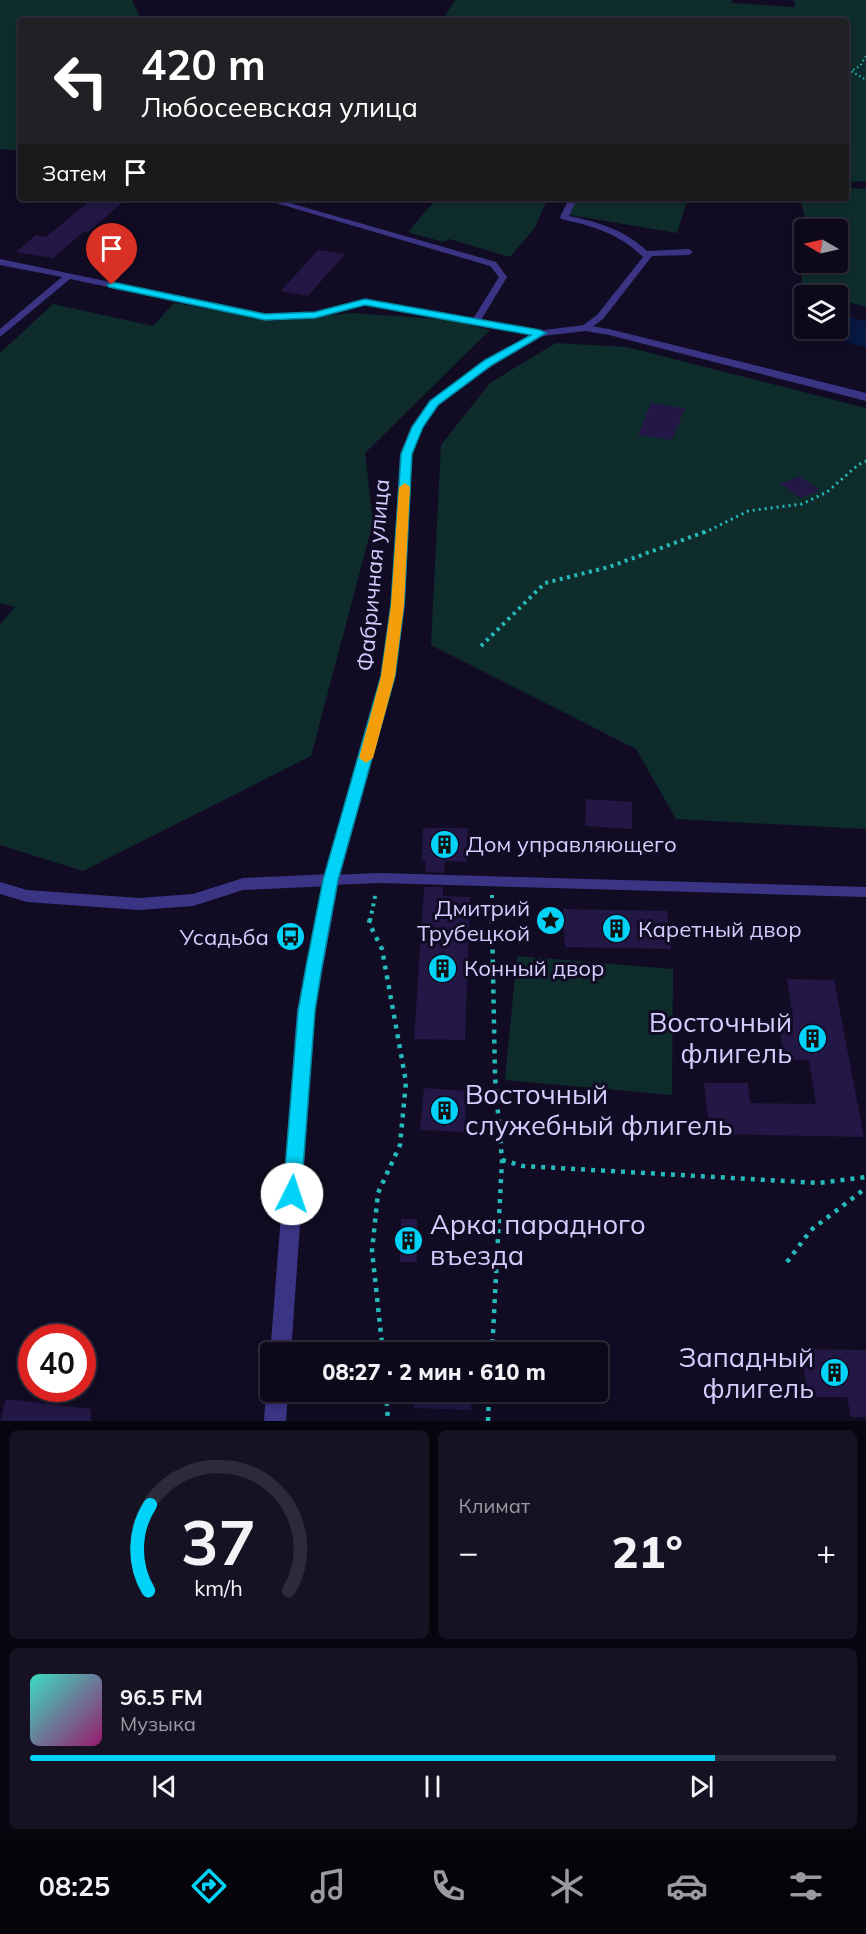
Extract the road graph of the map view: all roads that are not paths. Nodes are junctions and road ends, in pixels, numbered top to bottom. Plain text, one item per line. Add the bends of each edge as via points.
1 (273, 201) edge
2 (572, 201) edge
3 (690, 252) dead end
4 (645, 254) junction
5 (0, 262) edge
6 (69, 276) junction
7 (477, 320) junction
8 (585, 328) junction
9 (540, 333) junction
10 (0, 334) edge
11 (866, 397) edge
12 (331, 880) junction
13 (0, 888) edge
14 (866, 892) edge
15 (281, 1342) edge
16 (276, 1402) edge
17 (275, 1421) edge

1 - 7 lane via 493,264 503,277
2 - 4 lane via 564,217 610,228
3 - 4 lane
4 - 8 lane via 648,257 600,317
5 - 6 lane
6 - 7 lane via 265,317 315,315 365,302
6 - 10 lane
7 - 9 lane
8 - 9 street, Фабричная улица
8 - 11 street, Фабричная улица
9 - 12 street, Фабричная улица via 489,363 434,403 417,427 406,454 398,605 388,676
12 - 13 street via 243,884 193,900 139,904 27,896
12 - 14 lane via 379,878
12 - 15 street, Фабричная улица via 306,1011
16 - 17 street

